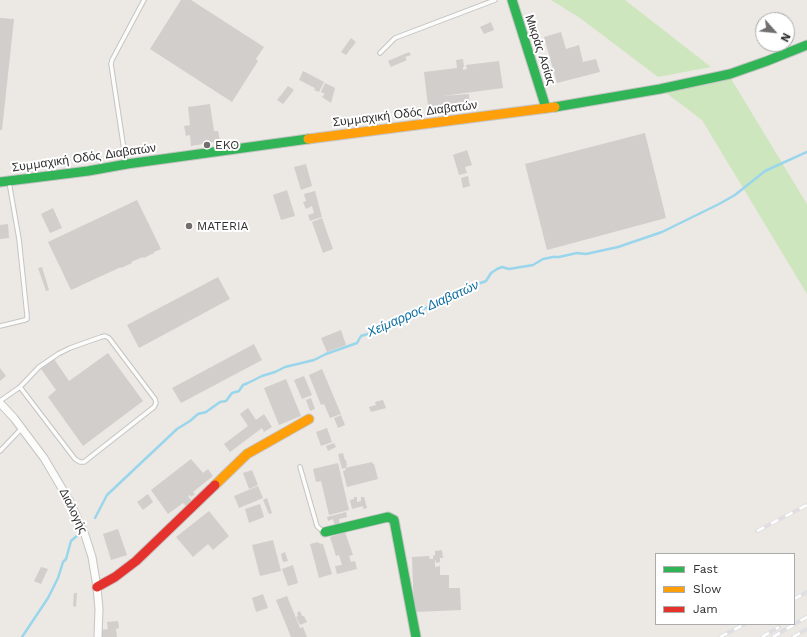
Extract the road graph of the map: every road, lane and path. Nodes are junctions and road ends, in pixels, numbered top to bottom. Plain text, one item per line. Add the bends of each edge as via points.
1 (144, 0) edge
2 (495, 0) edge
3 (512, 0) edge
4 (807, 45) edge
5 (380, 53) dead end
6 (546, 108) junction
7 (126, 164) junction
8 (5, 181) edge
9 (0, 326) edge
10 (20, 387) junction
11 (0, 402) edge
12 (309, 419) dead end
13 (22, 428) junction
14 (0, 450) edge
15 (300, 467) dead end
16 (325, 532) joint
17 (97, 586) junction
18 (98, 637) edge
19 (416, 637) edge

1 - 7 lane via 111,64
2 - 5 lane via 395,38
3 - 6 street, Μικράς Ασίας
4 - 6 street, Συμμαχική Οδός Διαβατών via 730,74 660,89
6 - 7 street, Συμμαχική Οδός Διαβατών
7 - 8 street, Συμμαχική Οδός Διαβατών
8 - 9 lane via 19,239 27,319
10 - 10 lane via 75,459 80,462 84,462 156,403 105,336 58,354 39,367
10 - 11 lane
11 - 13 street, Διαλογής
12 - 17 street via 247,454 136,561 115,577
13 - 14 lane
13 - 17 street, Διαλογής via 57,478 79,520 89,544
15 - 16 lane via 317,526
16 - 19 street via 388,517 394,520
17 - 18 street, Διαλογής

